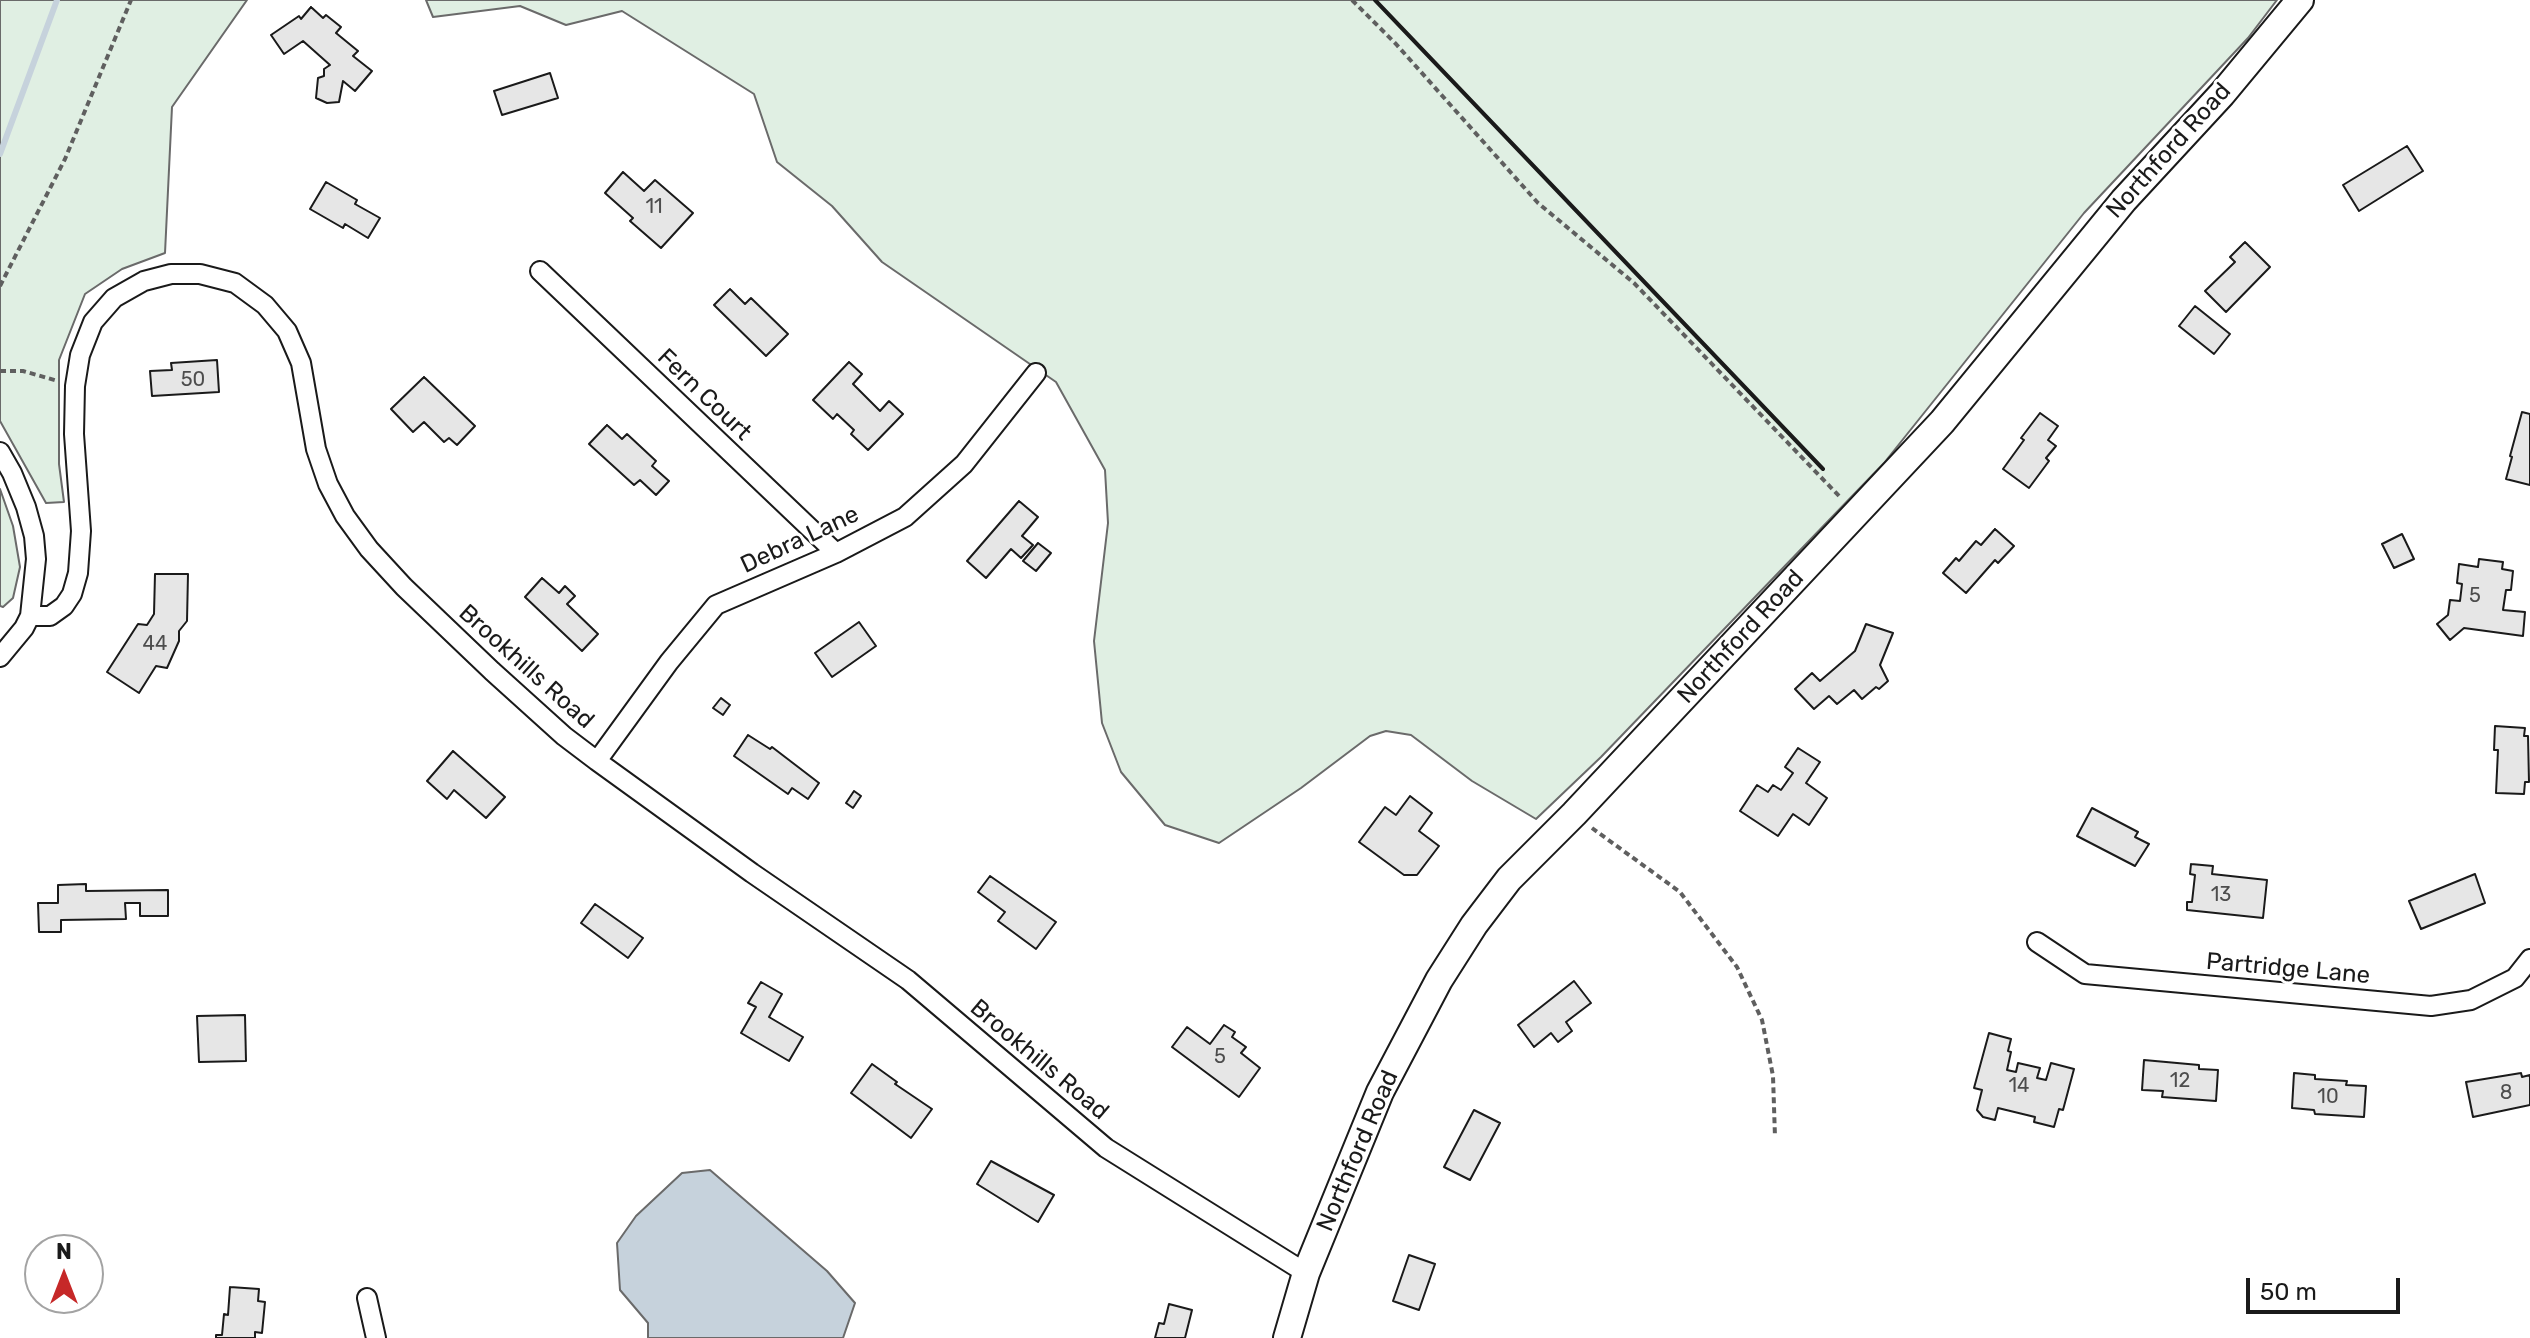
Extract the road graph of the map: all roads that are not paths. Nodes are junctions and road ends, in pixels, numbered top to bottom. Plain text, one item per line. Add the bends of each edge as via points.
1 (2300, 0) edge
2 (540, 271) dead end
3 (1036, 373) dead end
4 (0, 452) edge
5 (836, 553) junction
6 (30, 616) junction
7 (0, 657) edge
8 (597, 761) junction
9 (2037, 942) dead end
10 (2530, 959) edge
11 (1306, 1273) junction
12 (367, 1298) dead end
13 (376, 1338) edge
14 (1287, 1338) edge

1 - 11 street, Northford Road via 2124,200 1942,422 1509,879 1439,980 1380,1092
2 - 5 street, Fern Court
3 - 5 street, Debra Lane via 964,464 905,517
4 - 6 street via 34,536
5 - 8 street, Debra Lane via 716,605
6 - 7 street
6 - 8 street, Brookhills Road via 50,616 64,606 78,573 75,386 93,322 114,298 144,281 200,274 235,283 265,305 287,331 301,363 316,449 328,484 369,549 492,671
8 - 11 street, Brookhills Road via 908,980 1106,1148
9 - 10 street, Partridge Lane via 2085,974 2431,1006 2471,1000 2515,978
11 - 14 street, Northford Road
12 - 13 street

